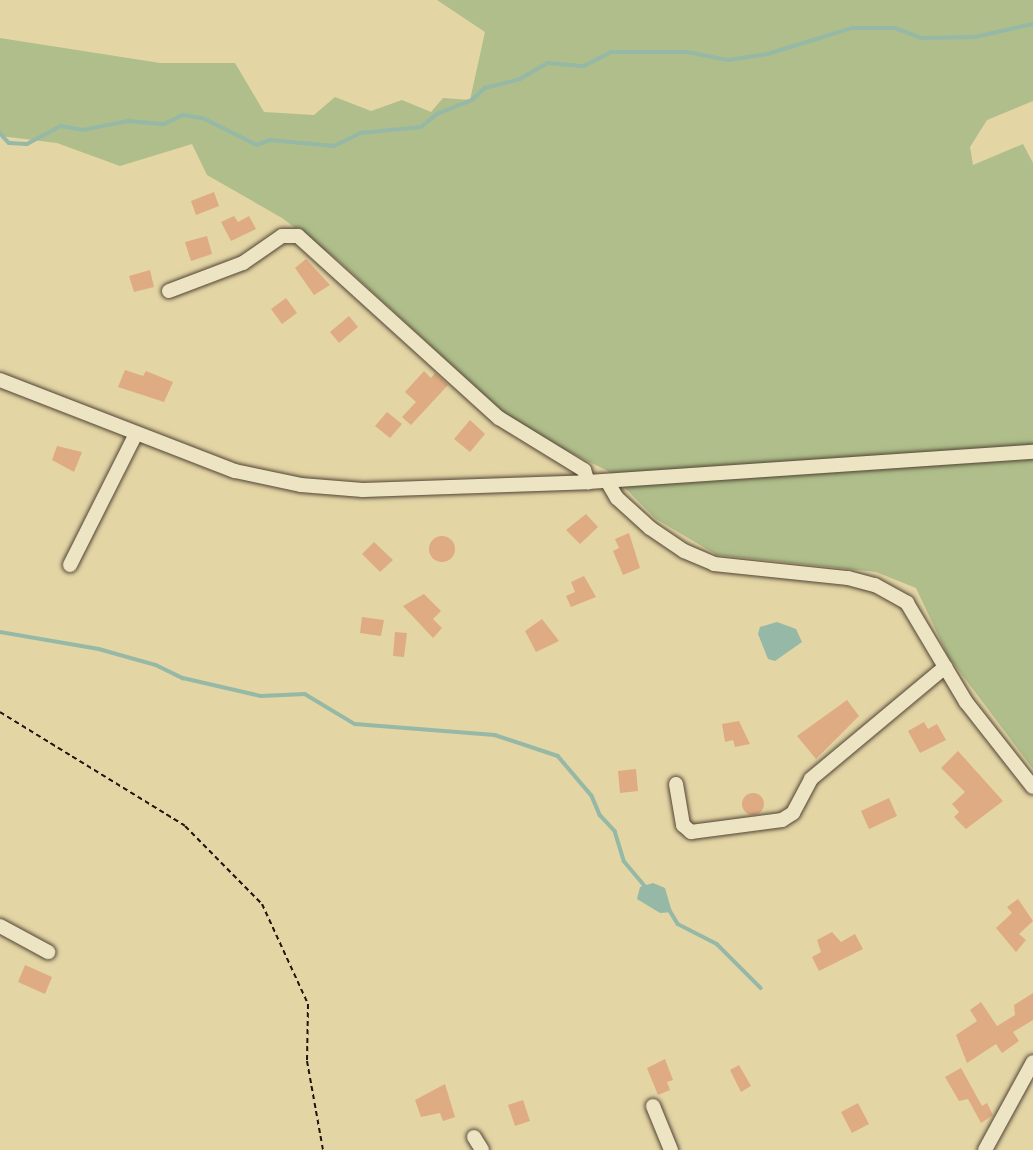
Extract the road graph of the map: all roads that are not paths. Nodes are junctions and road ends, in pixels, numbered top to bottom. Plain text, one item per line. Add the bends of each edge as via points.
1 (169, 291) dead end
2 (0, 380) edge
3 (136, 434) junction
4 (1033, 452) edge
5 (607, 481) junction
6 (589, 482) junction
7 (71, 565) dead end
8 (945, 667) junction
9 (676, 784) dead end
10 (1033, 787) edge
11 (0, 926) edge
12 (48, 952) dead end
13 (1033, 1062) edge
14 (653, 1106) dead end
15 (474, 1137) dead end
16 (482, 1150) edge
17 (671, 1150) edge
18 (985, 1150) edge

1 - 6 street via 243,263 282,236 298,236 499,418 584,470
2 - 3 street
3 - 6 street via 235,471 301,485 363,490
3 - 7 street
4 - 5 street
5 - 6 street
5 - 8 street via 617,498 650,528 714,564 848,578 894,594 907,603
8 - 9 street via 811,779 793,813 782,820 691,832 683,825
8 - 10 street
11 - 12 street
13 - 18 street
14 - 17 street
15 - 16 street

